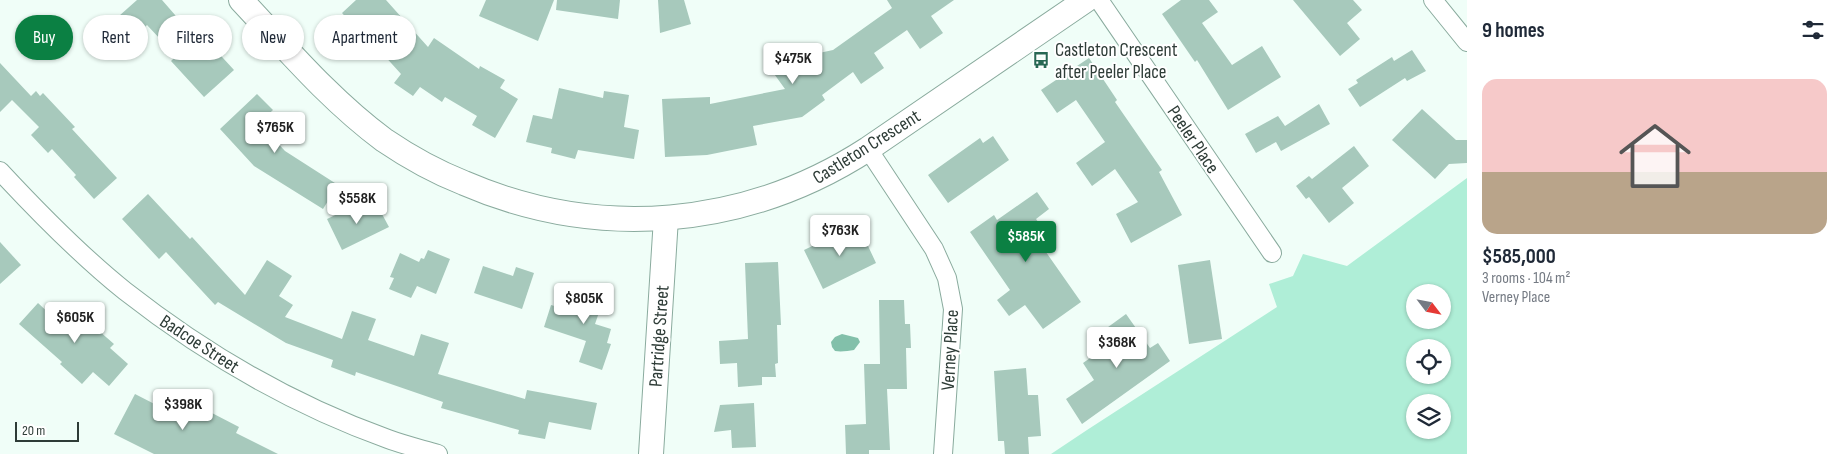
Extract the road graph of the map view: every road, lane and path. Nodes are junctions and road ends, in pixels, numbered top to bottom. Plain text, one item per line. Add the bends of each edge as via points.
1 (241, 0) edge
2 (1086, 0) edge
3 (1099, 0) edge
4 (1432, 0) edge
5 (1467, 42) edge
6 (868, 149) junction
7 (0, 171) edge
8 (666, 218) junction
9 (1272, 253) dead end
10 (385, 447) edge
11 (438, 454) edge
12 (651, 454) edge
13 (943, 454) edge

1 - 8 street, Castleton Crescent via 338,102 385,140 438,172 493,196 532,207 580,216 634,220
2 - 6 street, Castleton Crescent
3 - 9 street, Peeler Place
4 - 5 street
6 - 8 street, Castleton Crescent via 799,187 748,204
6 - 13 street, Verney Place via 934,249 947,278 953,309
7 - 10 street, Badcoe Street via 59,232 158,316 231,364
8 - 12 street, Partridge Street
10 - 11 street, Badcoe Street

